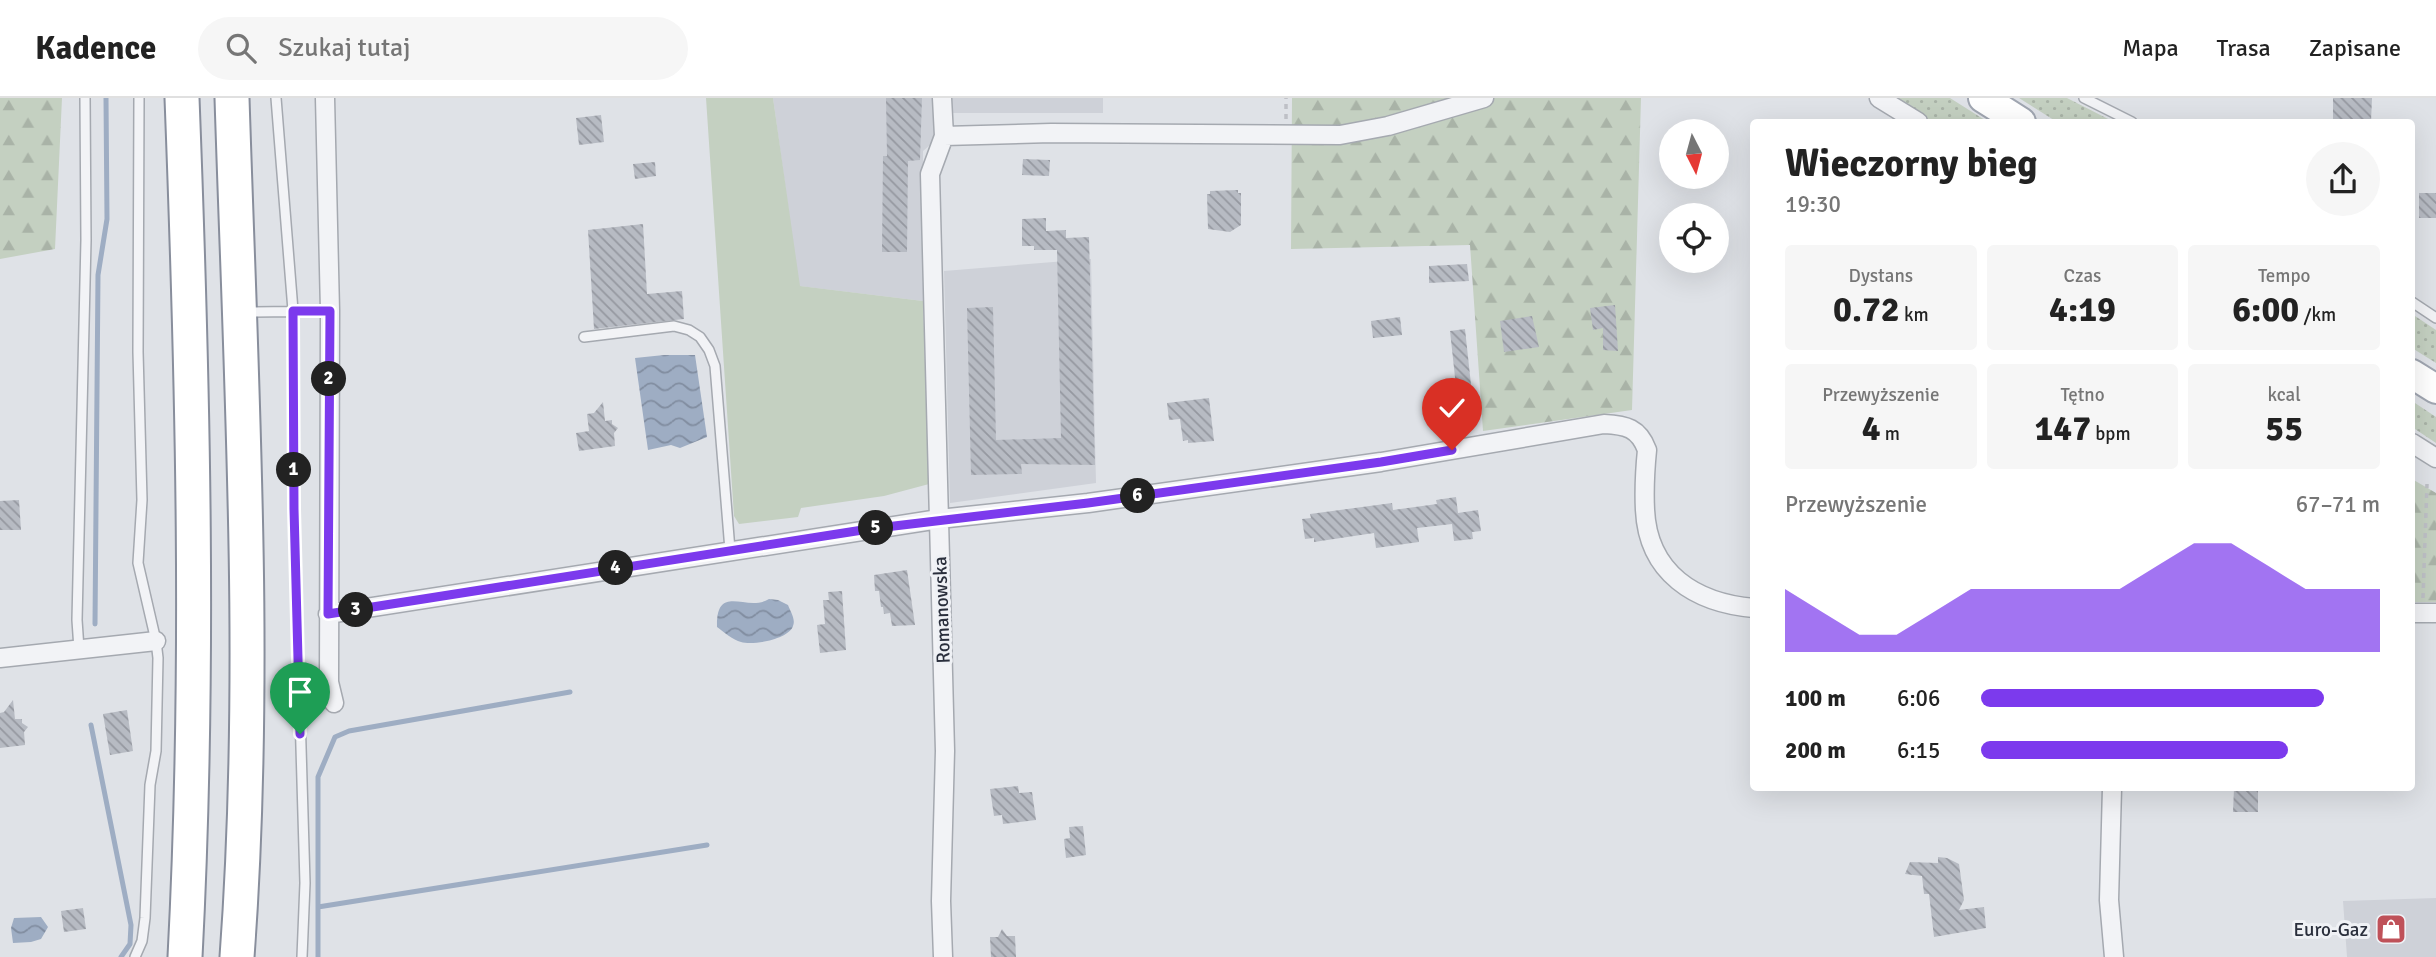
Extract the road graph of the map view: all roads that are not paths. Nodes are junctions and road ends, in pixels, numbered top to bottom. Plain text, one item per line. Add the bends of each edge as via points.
1 (85, 98) edge
2 (139, 98) edge
3 (182, 98) edge
4 (190, 98) edge
5 (225, 98) edge
6 (232, 98) edge
7 (276, 98) edge
8 (325, 98) edge
9 (942, 98) edge
10 (1484, 98) edge
11 (1879, 98) edge
12 (1983, 98) edge
13 (2084, 98) edge
14 (1913, 119) edge
15 (2016, 119) edge
16 (2126, 119) edge
17 (233, 136) junction
18 (944, 136) junction
19 (184, 142) junction
20 (2415, 304) edge
21 (293, 311) junction
22 (330, 311) junction
23 (239, 312) junction
24 (2436, 318) edge
25 (584, 337) dead end
26 (2415, 376) edge
27 (2436, 389) edge
28 (2415, 445) edge
29 (2436, 458) edge
30 (939, 519) junction
31 (730, 550) junction
32 (1750, 608) edge
33 (328, 614) junction
34 (156, 642) junction
35 (79, 649) junction
36 (0, 659) edge
37 (334, 703) dead end
38 (2112, 791) edge
39 (135, 957) edge
40 (185, 957) edge
41 (237, 957) edge
42 (302, 957) edge
43 (943, 957) edge
44 (2114, 957) edge

1 - 35 lane
2 - 34 lane via 142,500 138,564
3 - 19 highway
4 - 19 lane
5 - 17 lane
6 - 17 highway
7 - 21 lane
8 - 22 street
9 - 18 street, Romanowska
10 - 18 street via 1340,135
11 - 14 street
12 - 15 main road
13 - 16 lane
17 - 23 highway
18 - 30 street, Romanowska via 930,174
19 - 40 highway via 194,649
20 - 24 lane
21 - 22 lane
21 - 23 lane
21 - 42 lane
22 - 33 street
23 - 41 highway via 247,713
25 - 31 lane via 674,326 700,337 709,349 716,366
26 - 27 main road
28 - 29 street
30 - 31 street
30 - 32 street via 1368,464 1594,425 1626,426 1636,430 1647,450 1649,536 1667,570 1709,600
30 - 43 street, Romanowska via 945,751
31 - 33 street
33 - 37 street via 329,682
34 - 35 street
34 - 39 lane via 156,751 150,785 145,918
35 - 36 street
38 - 44 street via 2109,900

